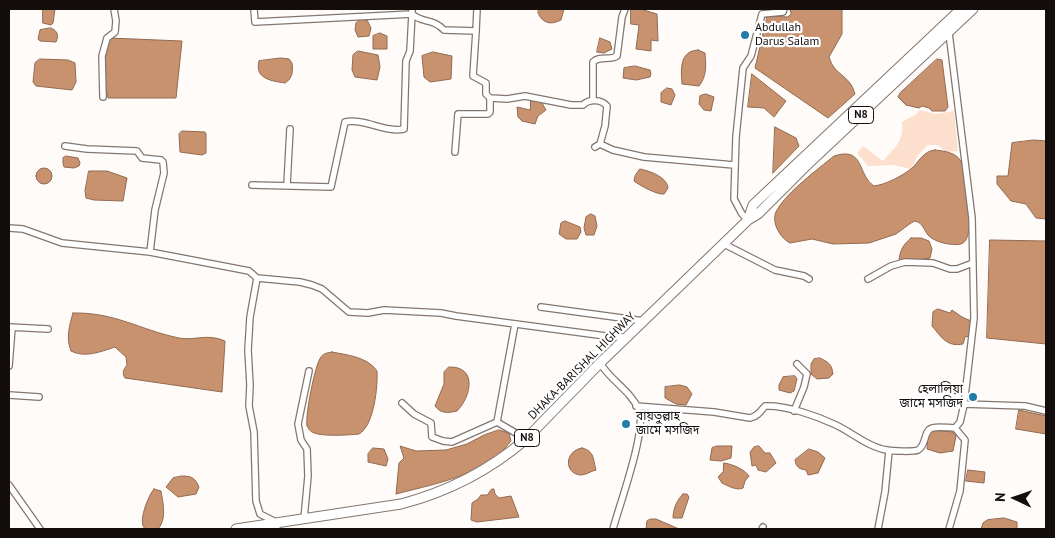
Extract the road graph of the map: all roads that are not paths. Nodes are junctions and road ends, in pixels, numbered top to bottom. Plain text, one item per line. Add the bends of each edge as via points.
1 (114, 9) edge
2 (254, 9) edge
3 (477, 9) edge
4 (625, 9) edge
5 (784, 9) edge
6 (960, 9) edge
7 (973, 9) edge
8 (412, 11) edge
9 (476, 31) junction
10 (949, 33) junction
11 (104, 97) dead end
12 (490, 98) junction
13 (593, 100) junction
14 (290, 129) dead end
15 (65, 146) dead end
16 (455, 152) dead end
17 (734, 165) junction
18 (252, 185) dead end
19 (287, 185) junction
20 (748, 220) junction
21 (9, 228) edge
22 (724, 244) junction
23 (150, 252) junction
24 (973, 263) junction
25 (257, 278) junction
26 (809, 279) dead end
27 (868, 279) dead end
28 (541, 307) dead end
29 (644, 321) junction
30 (515, 324) junction
31 (10, 327) edge
32 (48, 329) dead end
33 (628, 337) junction
34 (600, 363) junction
35 (797, 364) dead end
36 (9, 366) edge
37 (309, 371) dead end
38 (9, 395) edge
39 (39, 397) dead end
40 (402, 404) dead end
41 (964, 404) junction
42 (636, 406) junction
43 (794, 411) junction
44 (1046, 411) edge
45 (497, 422) junction
46 (956, 428) junction
47 (522, 437) junction
48 (889, 451) junction
49 (9, 485) edge
50 (304, 519) junction
51 (276, 526) edge
52 (40, 529) edge
53 (236, 529) edge
54 (613, 529) edge
55 (878, 529) edge
56 (949, 529) edge

1 - 11 street via 115,32 107,38 102,56
2 - 8 street via 255,22
3 - 9 street
4 - 13 street via 617,56 598,58 593,62
5 - 17 street via 783,12 762,14 744,68
6 - 20 highway, DHAKA-BARISHAL HIGHWAY / N8 via 753,205
7 - 10 highway, DHAKA-BARISHAL HIGHWAY / N8
8 - 9 street via 415,17 437,23 444,30
8 - 19 street via 410,51 406,61 404,129 346,122 331,186
9 - 12 street via 473,77 485,82 486,94
10 - 20 highway, DHAKA-BARISHAL HIGHWAY / N8
10 - 24 street via 972,218
12 - 13 street via 525,96 571,105
12 - 16 street via 488,114 458,114
13 - 17 street via 607,106 605,126 597,145 644,157
14 - 19 street
15 - 23 street via 137,151 142,158 163,162 164,173
17 - 20 street via 734,199
18 - 19 street
20 - 22 highway, DHAKA-BARISHAL HIGHWAY / N8
21 - 23 street via 62,244
22 - 26 street via 775,270
22 - 29 highway, DHAKA-BARISHAL HIGHWAY / N8
23 - 25 street via 249,272
24 - 27 street via 950,269 934,263 905,262
24 - 41 street via 974,318
25 - 30 street via 312,285 350,312 419,310
25 - 51 street via 248,350 256,501 260,514
28 - 29 street
29 - 33 highway, DHAKA-BARISHAL HIGHWAY / N8
30 - 33 street
30 - 45 street
31 - 32 street
31 - 36 street
33 - 34 highway, DHAKA-BARISHAL HIGHWAY / N8
34 - 42 street
34 - 47 highway, DHAKA-BARISHAL HIGHWAY / N8
35 - 43 street via 807,374
37 - 50 street via 298,424 301,440 307,449
38 - 39 street
40 - 45 street via 431,422 432,438 443,441 452,442
41 - 44 street via 1025,406
41 - 46 street
42 - 43 street via 750,418 766,406
42 - 54 street via 640,429
43 - 48 street via 836,425
45 - 47 street
46 - 48 street via 932,428 923,445 916,450
46 - 56 street via 965,440 960,491
47 - 50 highway, DHAKA-BARISHAL HIGHWAY / N8 via 516,448 471,477 423,498
48 - 55 street
49 - 52 street
50 - 51 highway, DHAKA-BARISHAL HIGHWAY / N8
51 - 53 highway, DHAKA-BARISHAL HIGHWAY / N8

